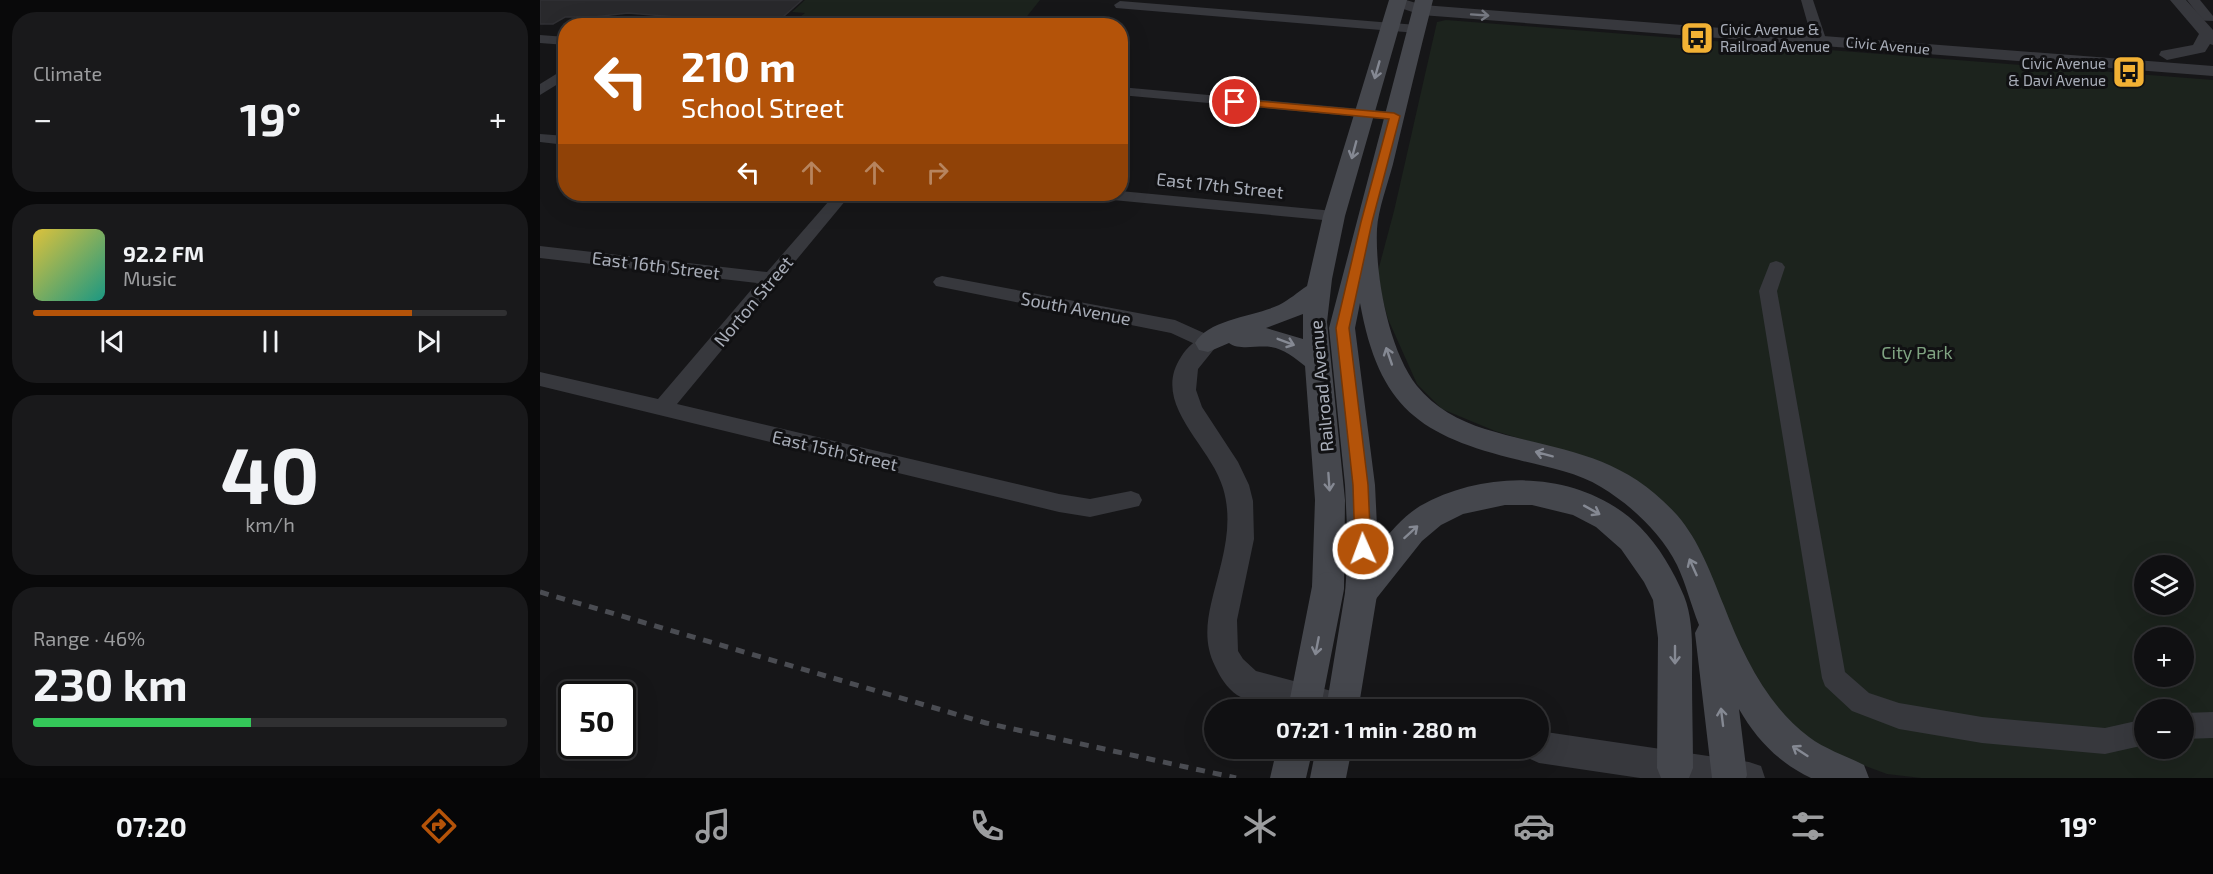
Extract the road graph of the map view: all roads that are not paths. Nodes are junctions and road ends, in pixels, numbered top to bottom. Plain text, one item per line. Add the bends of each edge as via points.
1 (1456, 0) edge
2 (1807, 0) edge
3 (2178, 0) edge
4 (1120, 5) dead end
5 (1411, 7) edge
6 (2192, 8) edge
7 (1389, 26) junction
8 (1817, 33) junction
9 (2210, 37) edge
10 (540, 39) edge
11 (558, 40) edge
12 (2168, 54) junction
13 (2213, 60) edge
14 (2213, 71) edge
15 (558, 78) edge
16 (540, 91) edge
17 (1128, 92) edge
18 (1364, 114) junction
19 (1394, 116) junction
20 (540, 138) edge
21 (558, 140) edge
22 (1128, 197) edge
23 (837, 201) edge
24 (1334, 216) junction
25 (1366, 230) junction
26 (540, 252) edge
27 (1776, 267) dead end
28 (771, 279) junction
29 (942, 282) dead end
30 (1319, 290) junction
31 (1208, 343) junction
32 (1317, 361) junction
33 (540, 379) edge
34 (662, 408) junction
35 (1131, 500) dead end
36 (1361, 594) junction
37 (1710, 612) junction
38 (1305, 699) edge
39 (1306, 699) edge
40 (1344, 699) edge
41 (2213, 725) edge
42 (2194, 726) edge
43 (2134, 734) edge
44 (1549, 749) edge
45 (1292, 759) edge
46 (1332, 759) edge
47 (1676, 768) junction
48 (1739, 777) edge
49 (1288, 778) edge
50 (1328, 778) edge
51 (1851, 778) edge

1 - 8 street, Civic Avenue
2 - 8 street
3 - 6 street
4 - 7 street
5 - 7 main road, Railroad Avenue
5 - 7 street
5 -> 8 street, Civic Avenue
5 - 19 main road, Railroad Avenue
6 - 9 street
7 -> 18 main road, Railroad Avenue
8 - 12 street, Civic Avenue
8 - 14 street, Civic Avenue
9 - 12 street via 2199,49
10 - 11 street
12 - 13 street, Civic Avenue
15 - 16 street
17 - 18 street
18 - 19 street
18 -> 24 main road, Railroad Avenue
19 - 25 main road, Railroad Avenue
20 - 21 street
22 - 24 street, East 17th Street
23 - 28 street, Norton Street
24 - 30 main road, Railroad Avenue
25 - 36 main road, Railroad Avenue via 1342,328 1360,485
37 -> 25 main road via 1695,568 1683,547 1627,486 1596,470 1472,435 1424,413 1391,364 1372,307
26 - 28 street, East 16th Street
27 - 43 street via 1768,291 1834,678 1861,702 1910,717 1982,730 2105,741
28 - 34 street, Norton Street
29 - 31 street, South Avenue via 1175,327
30 - 31 main road via 1289,311
30 - 32 main road, Railroad Avenue via 1314,322
31 -> 32 main road via 1270,336 1303,349
31 - 38 street via 1193,356 1182,379 1185,398 1237,486 1239,550 1220,626 1222,648 1228,665 1247,684
32 -> 39 main road, Railroad Avenue, bridge via 1330,500 1328,588
33 - 34 street, East 15th Street
34 - 35 street, East 15th Street via 1059,503 1090,508
36 - 40 main road, Railroad Avenue, bridge
36 -> 47 main road via 1401,540 1428,517 1459,501 1507,491 1564,498 1588,507 1629,535 1653,568 1668,598 1675,626
48 -> 37 main road
51 -> 37 main road via 1796,750 1769,724 1751,699
41 - 42 street
44 - 47 street
45 - 49 main road
46 - 50 main road
47 - 48 street

